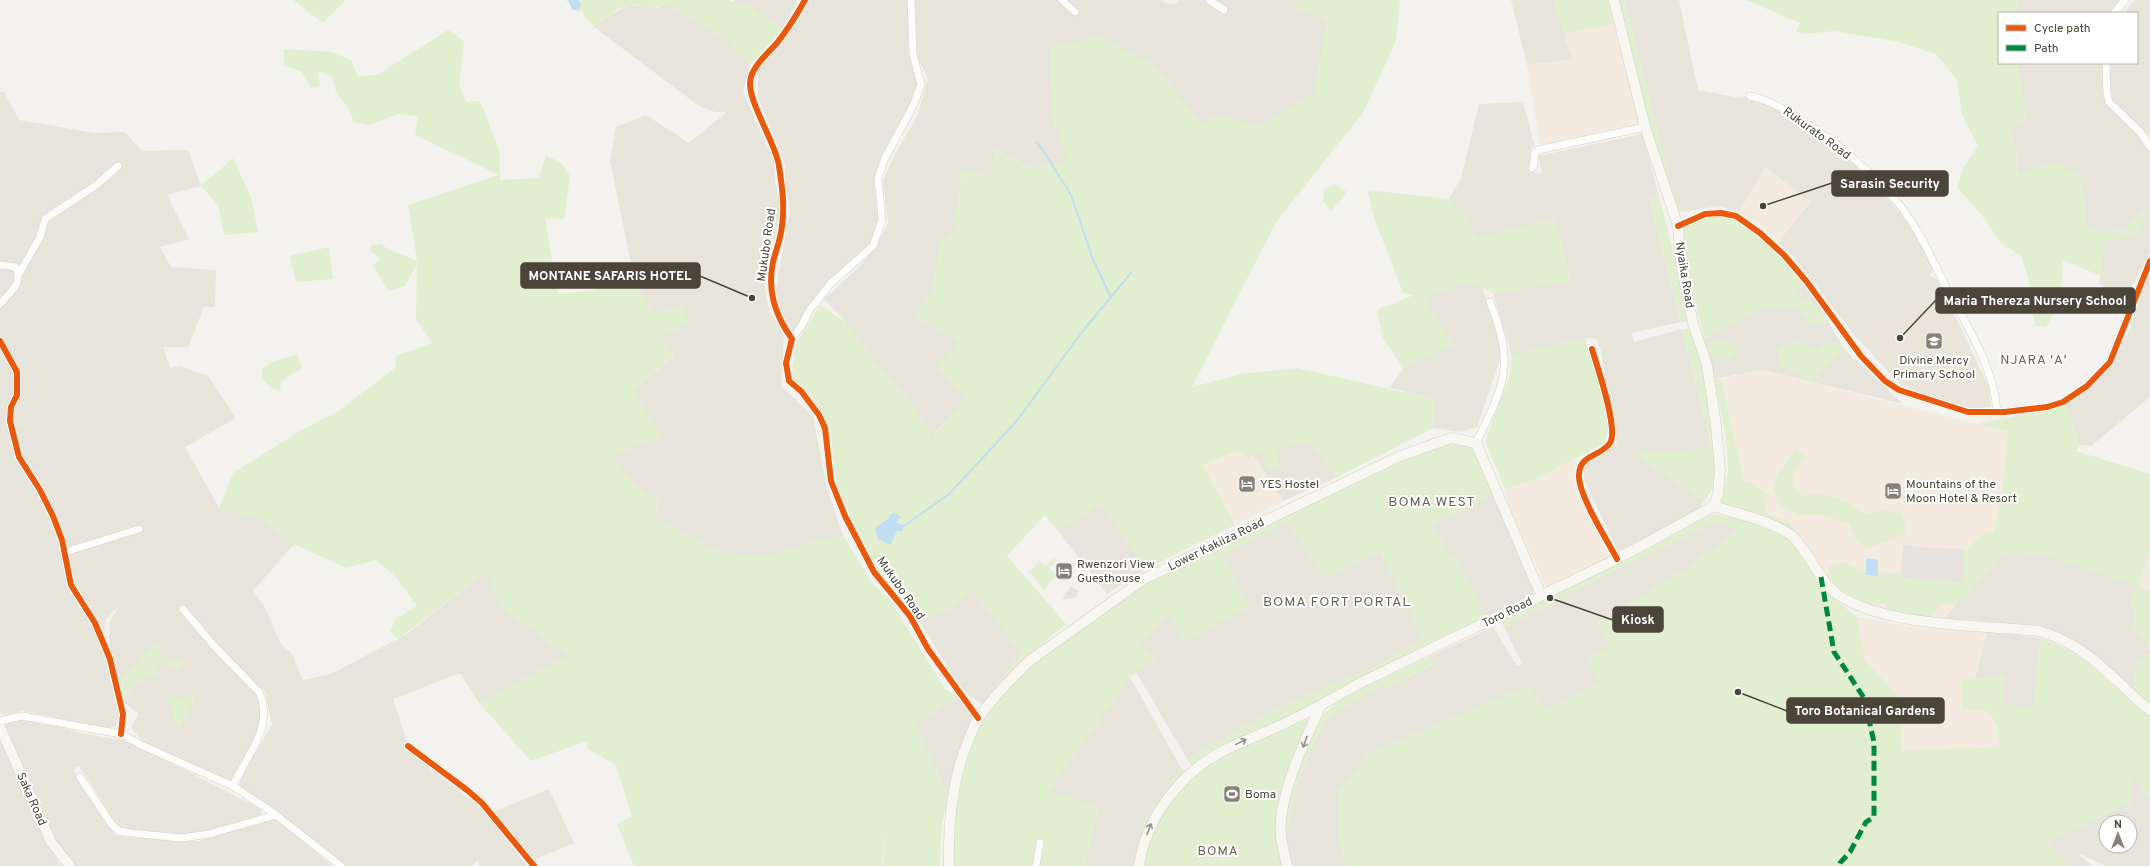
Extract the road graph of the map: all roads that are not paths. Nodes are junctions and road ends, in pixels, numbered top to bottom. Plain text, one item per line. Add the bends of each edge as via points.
1 (805, 0) edge
2 (911, 0) edge
3 (1062, 0) edge
4 (1209, 0) edge
5 (1614, 0) edge
6 (2125, 0) edge
7 (1224, 10) dead end
8 (1075, 12) dead end
9 (2115, 12) edge
10 (2106, 64) edge
11 (1750, 96) dead end
12 (1645, 127) junction
13 (2150, 147) edge
14 (118, 166) dead end
15 (1532, 168) dead end
16 (1678, 226) junction
17 (2150, 261) edge
18 (0, 265) edge
19 (19, 274) junction
20 (1490, 302) dead end
21 (0, 304) edge
22 (792, 339) junction
23 (0, 341) edge
24 (1592, 349) dead end
25 (1997, 412) junction
26 (1476, 443) junction
27 (1714, 506) junction
28 (139, 529) dead end
29 (65, 552) junction
30 (1617, 559) junction
31 (1541, 595) junction
32 (183, 609) dead end
33 (1320, 707) junction
34 (2150, 710) edge
35 (978, 718) junction
36 (0, 721) edge
37 (0, 727) edge
38 (121, 734) junction
39 (408, 746) dead end
40 (80, 776) dead end
41 (233, 786) junction
42 (276, 815) junction
43 (1040, 843) dead end
44 (70, 866) edge
45 (341, 866) edge
46 (534, 866) edge
47 (949, 866) edge
48 (1036, 866) edge
49 (1139, 866) edge
50 (1287, 866) edge

1 - 22 street, Mukubo Road via 793,23 750,77 751,94 779,163 783,214 771,274 771,290 776,312
2 - 22 street via 913,54 921,85 913,106 885,158 878,178 882,220 873,246 831,283
3 - 8 street
4 - 7 street
5 - 12 main road, Nyaika Road
6 - 9 street
10 - 13 street via 2109,102 2141,133
11 - 25 street, Rukurato Road via 1781,107 1832,142 1864,168 1896,201 1919,235 1972,336 1992,382
12 - 15 street via 1538,150 1534,154
12 - 16 main road, Nyaika Road
14 - 19 street via 95,186 45,219 40,237
16 - 25 street via 1705,214 1721,212 1736,216 1760,233 1789,261 1861,356 1885,381 1899,390 1945,406 1968,412
16 - 27 main road, Nyaika Road via 1681,264 1693,324 1707,366 1716,425 1720,482
17 - 25 street via 2119,343 2102,372 2063,402 2047,407
18 - 19 street via 16,267
19 - 21 street via 18,284
20 - 26 street via 1499,325 1504,367 1492,408
22 - 35 street, Mukubo Road via 786,363 789,381 801,391 819,414 824,428 831,481 845,516 874,572 910,616 932,655
23 - 29 street via 17,372 17,396 11,407 10,421 19,457 47,503 59,529
24 - 30 street via 1607,398 1611,440 1608,445 1584,460 1579,481 1585,498
26 - 31 main road
26 - 35 main road, Lower Kakiiza Road via 1450,438 1398,457 1144,579 1028,662
27 - 30 main road, Toro Road
27 - 34 main road via 1787,533 1806,553 1821,577 1841,596 1865,609 1919,621 2039,631 2051,635 2074,645
28 - 29 street
29 - 38 street via 71,585 95,623 110,659 123,714
30 - 31 main road, Toro Road
31 - 33 main road, Toro Road via 1358,684
32 - 41 street via 259,692 264,702 265,711 259,739
49 -> 33 main road, Toro Road via 1150,823 1191,771 1220,752
33 -> 50 main road via 1290,783 1281,819 1281,836
35 - 47 main road, Lower Kakiiza Road via 956,774 948,836
36 - 38 street via 22,716
37 - 44 main road, Saka Road via 51,842
38 - 41 street
39 - 46 street via 482,802
40 - 42 street via 112,825 119,831 161,836 197,836
41 - 42 street
42 - 45 street
43 - 48 street

